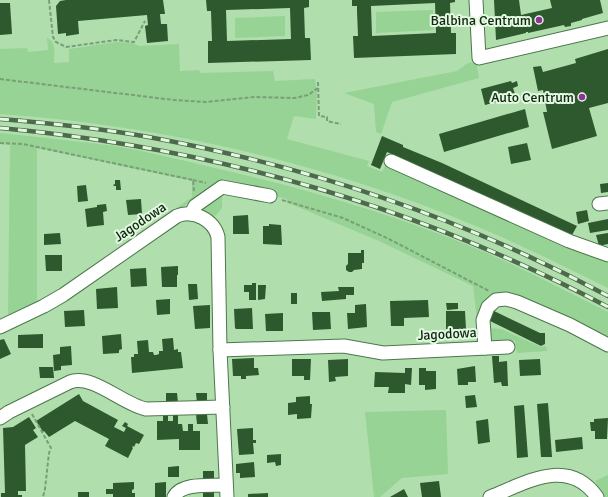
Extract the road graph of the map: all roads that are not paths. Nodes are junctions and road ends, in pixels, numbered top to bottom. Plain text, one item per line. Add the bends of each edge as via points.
1 (476, 0) edge
2 (608, 28) edge
3 (391, 161) dead end
4 (270, 196) road end
5 (192, 210) junction
6 (608, 256) edge
7 (0, 326) edge
8 (608, 345) edge
9 (508, 347) dead end
10 (485, 348) junction
11 (220, 350) junction
12 (223, 407) junction
13 (0, 418) edge
14 (227, 491) edge
15 (174, 497) edge
16 (490, 497) edge
17 (597, 497) edge

1 - 2 street via 479,58
3 - 6 street
4 - 5 street, Jagodowa via 222,187
5 - 7 street, Jagodowa via 177,216 63,295
5 - 11 street via 216,229 218,237
8 - 10 street via 517,302 500,299 488,307 483,320
9 - 10 street, Jagodowa
10 - 11 street, Jagodowa via 383,353 344,346
11 - 12 street
12 - 13 street via 146,410 90,382 79,380 70,382
12 - 14 street
14 - 15 street via 189,486 181,489
16 - 17 street via 536,479 554,475 570,476 580,480

